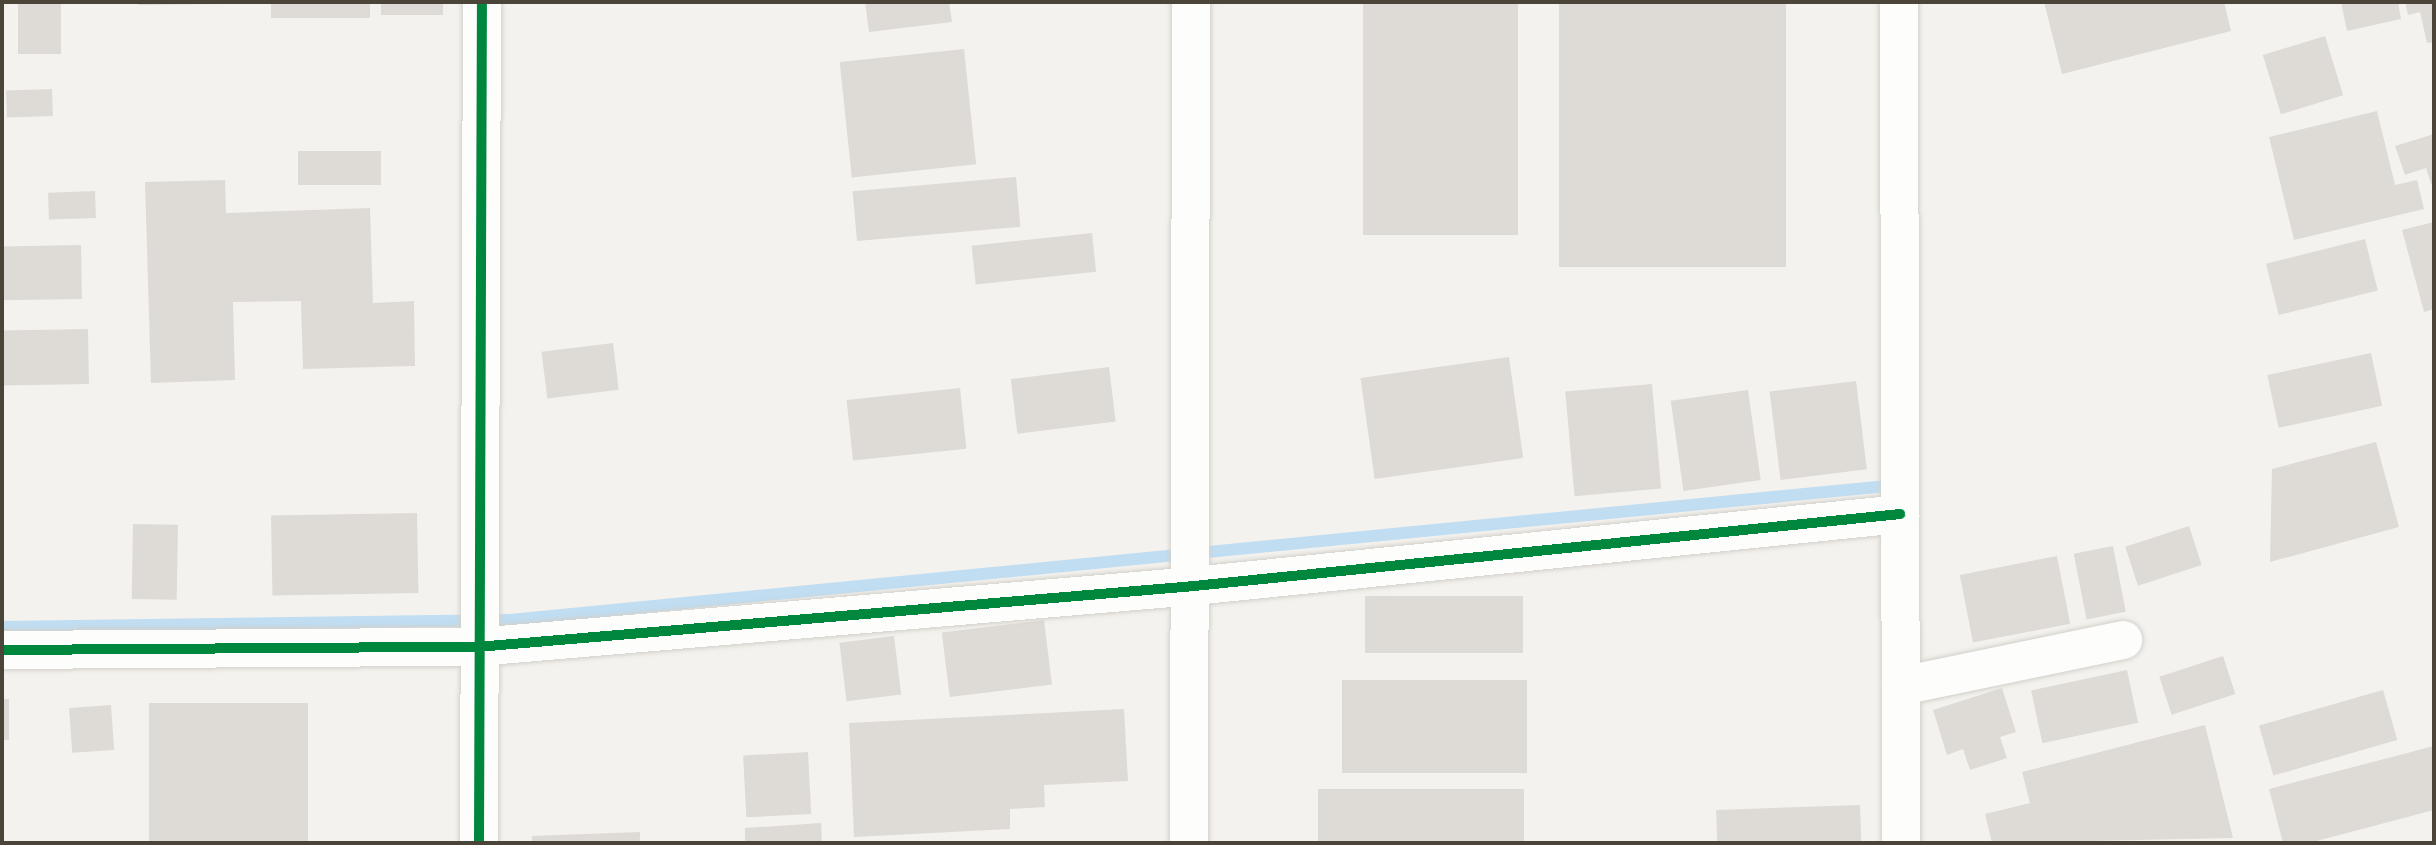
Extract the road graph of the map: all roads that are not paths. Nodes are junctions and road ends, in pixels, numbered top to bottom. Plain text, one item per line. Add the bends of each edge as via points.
1 (482, 2) edge
2 (1191, 2) edge
3 (1899, 2) edge
4 (1899, 514) junction
5 (1194, 586) junction
6 (2123, 640) dead end
7 (477, 642) junction
8 (2, 650) edge
9 (1900, 687) junction
10 (479, 843) edge
11 (1189, 843) edge
12 (1901, 843) edge

1 - 7 street
2 - 5 street
3 - 4 street
4 - 5 street
4 - 9 street
5 - 7 street
5 - 11 street
6 - 9 street
7 - 8 street
7 - 10 street
9 - 12 street

